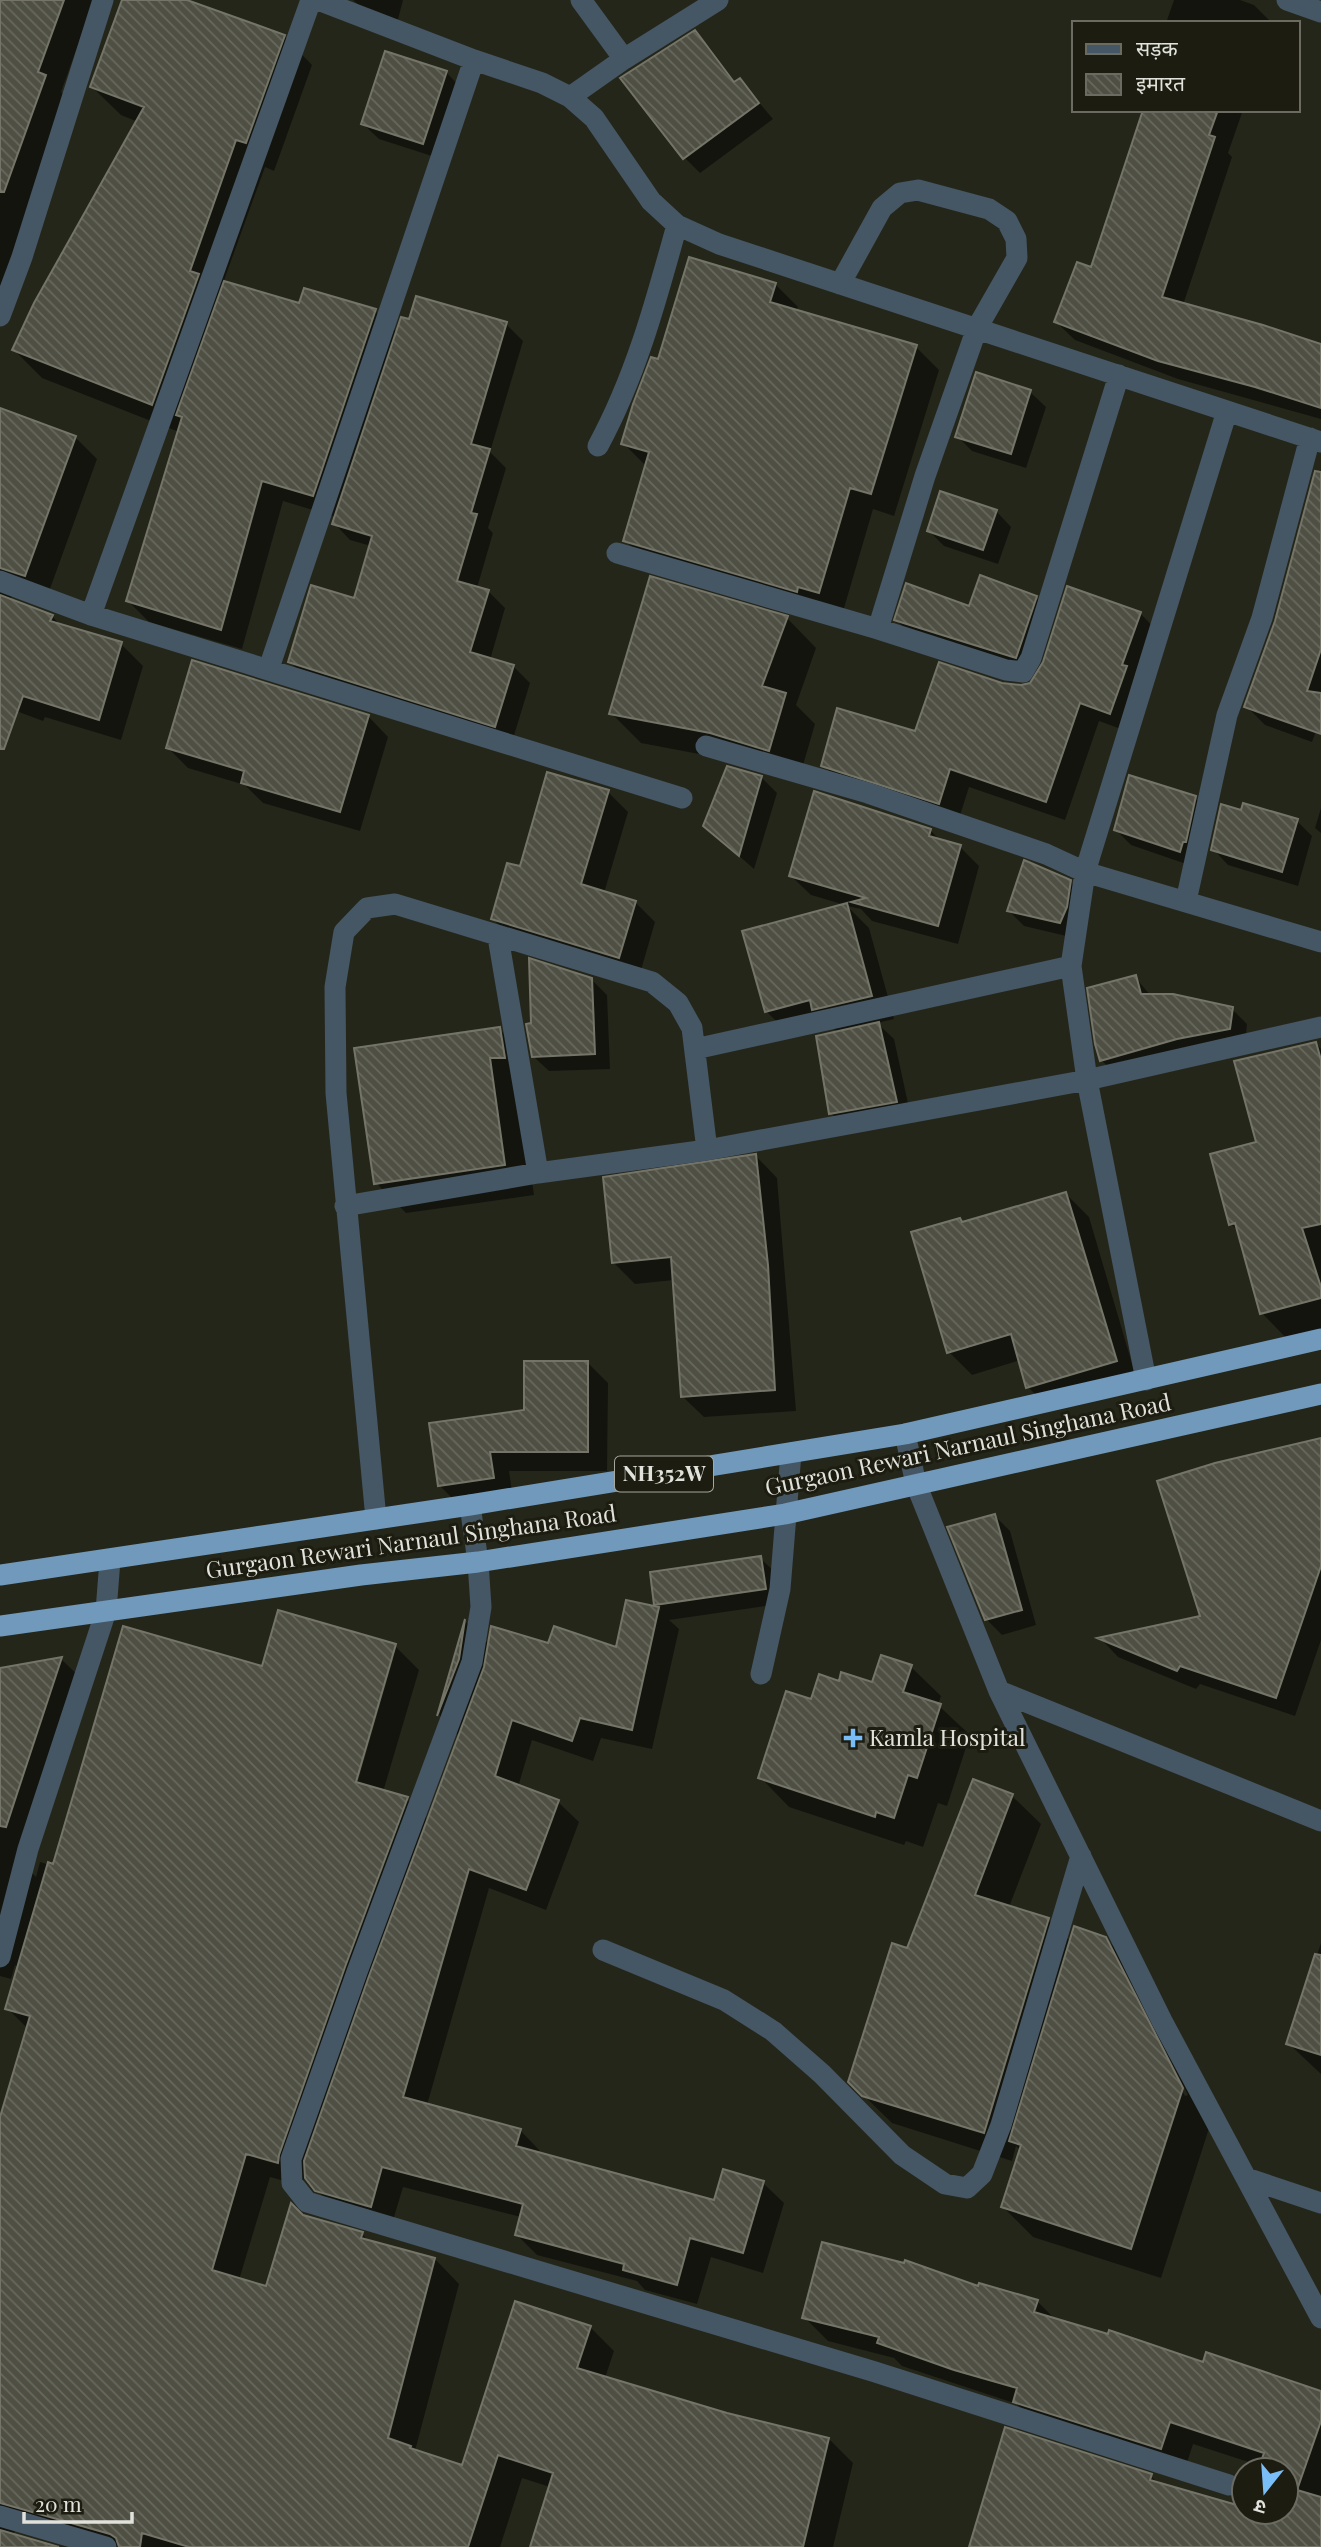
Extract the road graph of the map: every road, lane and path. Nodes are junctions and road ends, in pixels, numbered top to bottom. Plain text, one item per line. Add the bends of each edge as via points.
1 (103, 0) edge
2 (311, 0) edge
3 (318, 0) edge
4 (581, 0) edge
5 (718, 0) edge
6 (1287, 0) edge
7 (1321, 12) edge
8 (624, 59) junction
9 (474, 60) junction
10 (570, 97) junction
11 (677, 225) junction
12 (841, 284) junction
13 (0, 316) edge
14 (977, 328) junction
15 (1119, 375) junction
16 (1227, 411) junction
17 (1316, 440) edge
18 (598, 446) dead end
19 (617, 553) dead end
20 (0, 581) edge
21 (91, 615) junction
22 (878, 629) junction
23 (269, 668) junction
24 (706, 746) dead end
25 (682, 797) dead end
26 (1085, 872) junction
27 (1186, 901) junction
28 (498, 937) junction
29 (1321, 942) edge
30 (1071, 966) junction
31 (1321, 1027) edge
32 (695, 1049) junction
33 (1087, 1080) junction
34 (707, 1150) junction
35 (538, 1173) junction
36 (345, 1206) junction
37 (1321, 1339) edge
38 (1146, 1380) junction
39 (1321, 1394) edge
40 (905, 1434) junction
41 (791, 1453) junction
42 (916, 1484) junction
43 (470, 1505) junction
44 (785, 1514) junction
45 (376, 1519) junction
46 (110, 1560) junction
47 (478, 1562) junction
48 (0, 1575) edge
49 (106, 1611) junction
50 (0, 1626) edge
51 (761, 1674) dead end
52 (999, 1691) junction
53 (1321, 1821) edge
54 (1081, 1856) junction
55 (603, 1950) dead end
56 (0, 1957) edge
57 (1246, 2178) junction
58 (1321, 2203) edge
59 (1321, 2318) edge
60 (1229, 2486) dead end
61 (0, 2516) edge
62 (106, 2547) edge

1 - 13 street
2 - 21 street
3 - 9 street
4 - 8 street
5 - 8 street
6 - 7 street
8 - 10 street
9 - 10 street
9 - 23 street
10 - 11 street via 594,118 651,201
11 - 12 street via 719,244
11 - 18 street via 643,346
12 - 14 street
12 - 14 street via 882,208 900,193 918,190 989,209 1007,221 1016,239 1017,258
14 - 15 street
14 - 22 street
15 - 16 street
15 - 22 street via 1023,672
16 - 17 street
16 - 26 street
17 - 27 street via 1227,715
19 - 22 street
20 - 21 street
21 - 23 street
23 - 25 street
24 - 26 street via 868,793 1046,854
26 - 27 street
26 - 30 street
27 - 29 street
28 - 32 street via 652,982 678,1003 692,1028
28 - 35 street
28 - 36 street via 395,904 367,908 344,932 335,987 335,1040
30 - 32 street
30 - 33 street
31 - 33 street
32 - 34 street
33 - 34 street
33 - 38 street
34 - 35 street
35 - 36 street
36 - 45 street
37 - 38 highway, NH352W
38 - 40 highway, NH352W
39 - 42 highway, Gurgaon Rewari Narnaul Singhana Road / NH352W
40 - 41 highway, NH352W
40 - 42 street
41 - 43 highway, NH352W
41 - 44 street
42 - 44 highway, Gurgaon Rewari Narnaul Singhana Road / NH352W
42 - 52 street
43 - 45 highway, NH352W
43 - 47 street
44 - 47 highway, Gurgaon Rewari Narnaul Singhana Road / NH352W
44 - 51 street via 780,1589
45 - 46 highway, NH352W
46 - 48 highway, NH352W
46 - 49 street
47 - 49 highway, Gurgaon Rewari Narnaul Singhana Road / NH352W
47 - 60 street via 481,1607 472,1662 291,2159 292,2183 307,2202 873,2371
49 - 50 highway, Gurgaon Rewari Narnaul Singhana Road / NH352W
49 - 56 street via 28,1849
52 - 53 street
52 - 54 street
54 - 55 street via 1001,2125 982,2174 967,2188 945,2184 902,2155 773,2031 724,2000
54 - 57 street
57 - 58 street
57 - 59 street
61 - 62 street

